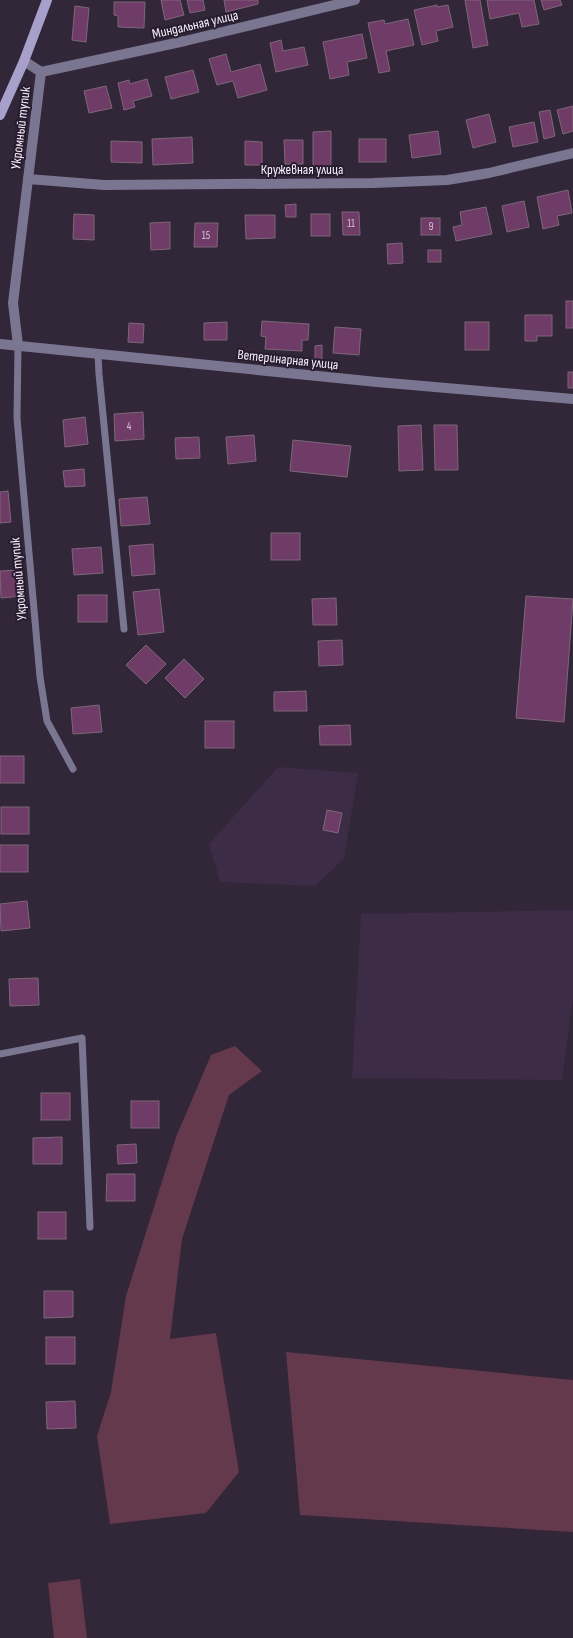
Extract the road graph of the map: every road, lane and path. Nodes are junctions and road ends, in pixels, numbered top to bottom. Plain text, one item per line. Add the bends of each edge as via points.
1 (47, 0) edge
2 (355, 0) edge
3 (24, 61) junction
4 (40, 72) junction
5 (0, 115) edge
6 (573, 153) edge
7 (28, 178) junction
8 (0, 344) edge
9 (18, 346) junction
10 (98, 354) junction
11 (573, 398) edge
12 (124, 629) dead end
13 (73, 769) dead end
14 (0, 1054) edge
15 (90, 1227) dead end

1 - 3 street
2 - 4 street, Миндальная улица
3 - 4 street, Укромный тупик
3 - 5 street
4 - 7 street, Укромный тупик
6 - 7 street, Кружевная улица via 447,180 104,185
7 - 9 street, Укромный тупик via 13,303
8 - 9 street, Ветеринарная улица
9 - 10 street, Ветеринарная улица
9 - 13 lane, Укромный тупик via 17,418 40,677 47,721
10 - 11 street, Ветеринарная улица
10 - 12 lane
14 - 15 lane via 82,1038

